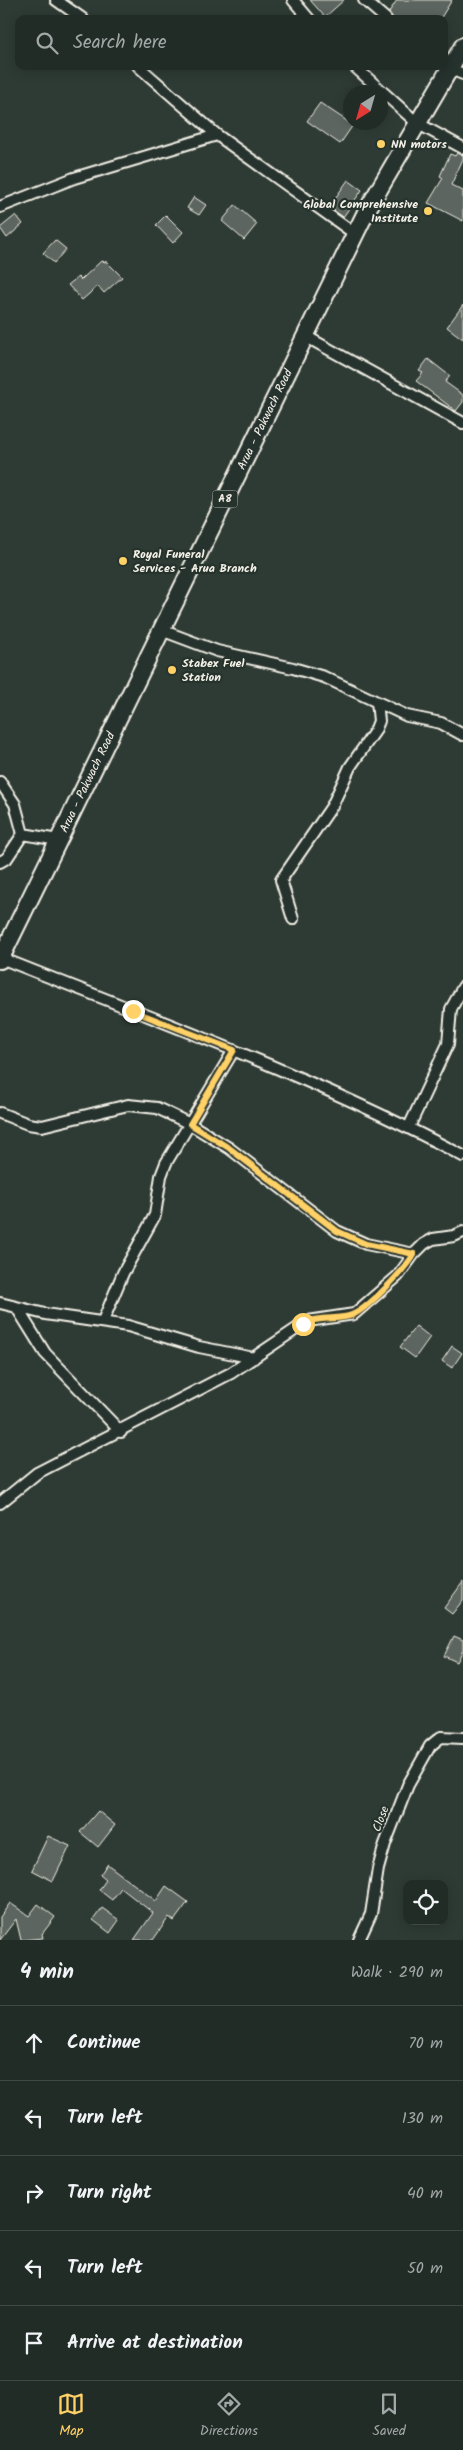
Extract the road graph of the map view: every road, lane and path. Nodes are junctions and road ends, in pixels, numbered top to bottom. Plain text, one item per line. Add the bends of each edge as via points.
1 (56, 0) edge
2 (293, 0) edge
3 (364, 0) edge
4 (77, 15) edge
5 (306, 15) edge
6 (381, 15) edge
7 (463, 46) edge
8 (143, 70) edge
9 (358, 70) edge
10 (452, 70) edge
11 (417, 123) junction
12 (217, 136) junction
13 (463, 148) edge
14 (0, 207) edge
15 (355, 234) junction
16 (305, 336) junction
17 (463, 423) edge
18 (161, 630) junction
19 (377, 702) junction
20 (463, 735) edge
21 (0, 782) edge
22 (23, 834) junction
23 (58, 840) junction
24 (0, 862) edge
25 (293, 920) dead end
26 (0, 959) edge
27 (463, 987) edge
28 (234, 1050) junction
29 (0, 1112) edge
30 (190, 1124) junction
31 (409, 1127) junction
32 (463, 1156) edge
33 (463, 1232) edge
34 (414, 1254) junction
35 (0, 1303) edge
36 (17, 1308) junction
37 (103, 1321) junction
38 (254, 1358) junction
39 (120, 1432) junction
40 (0, 1503) edge
41 (463, 1738) edge
42 (358, 1940) edge

1 - 4 street
2 - 5 street
3 - 6 street
7 - 10 main road, Arua - Pakwach Road / A8
8 - 12 street
9 - 11 street
10 - 11 main road, Arua - Pakwach Road / A8
11 - 13 street
11 - 15 main road, Arua - Pakwach Road / A8
12 - 14 street via 74,178
12 - 15 street
15 - 16 main road, Arua - Pakwach Road / A8
16 - 17 street
16 - 18 main road, Arua - Pakwach Road / A8
18 - 19 street via 217,651 324,677
18 - 23 main road, Arua - Pakwach Road / A8
19 - 20 street via 407,716 447,726
19 - 25 street via 379,717 375,731 350,767 332,806 281,880
21 - 22 street via 15,804
22 - 23 street
22 - 24 street via 7,858
23 - 26 main road, Arua - Pakwach Road / A8
26 - 28 street
27 - 31 street via 452,1007 448,1044
28 - 30 street
28 - 31 street
29 - 30 street via 28,1124 42,1126 128,1105 144,1105 168,1112
30 - 34 street via 229,1148 337,1231 366,1244
30 - 37 street via 163,1169 154,1215 123,1273
31 - 32 street
33 - 34 street via 433,1239
34 - 38 street via 398,1276 354,1314 308,1321
35 - 36 street
36 - 37 street
36 - 39 street via 46,1353
37 - 38 street via 146,1330 199,1348
38 - 39 street
39 - 40 street via 37,1473
41 - 42 street, Close via 441,1737 430,1746 408,1784 385,1844 371,1914

